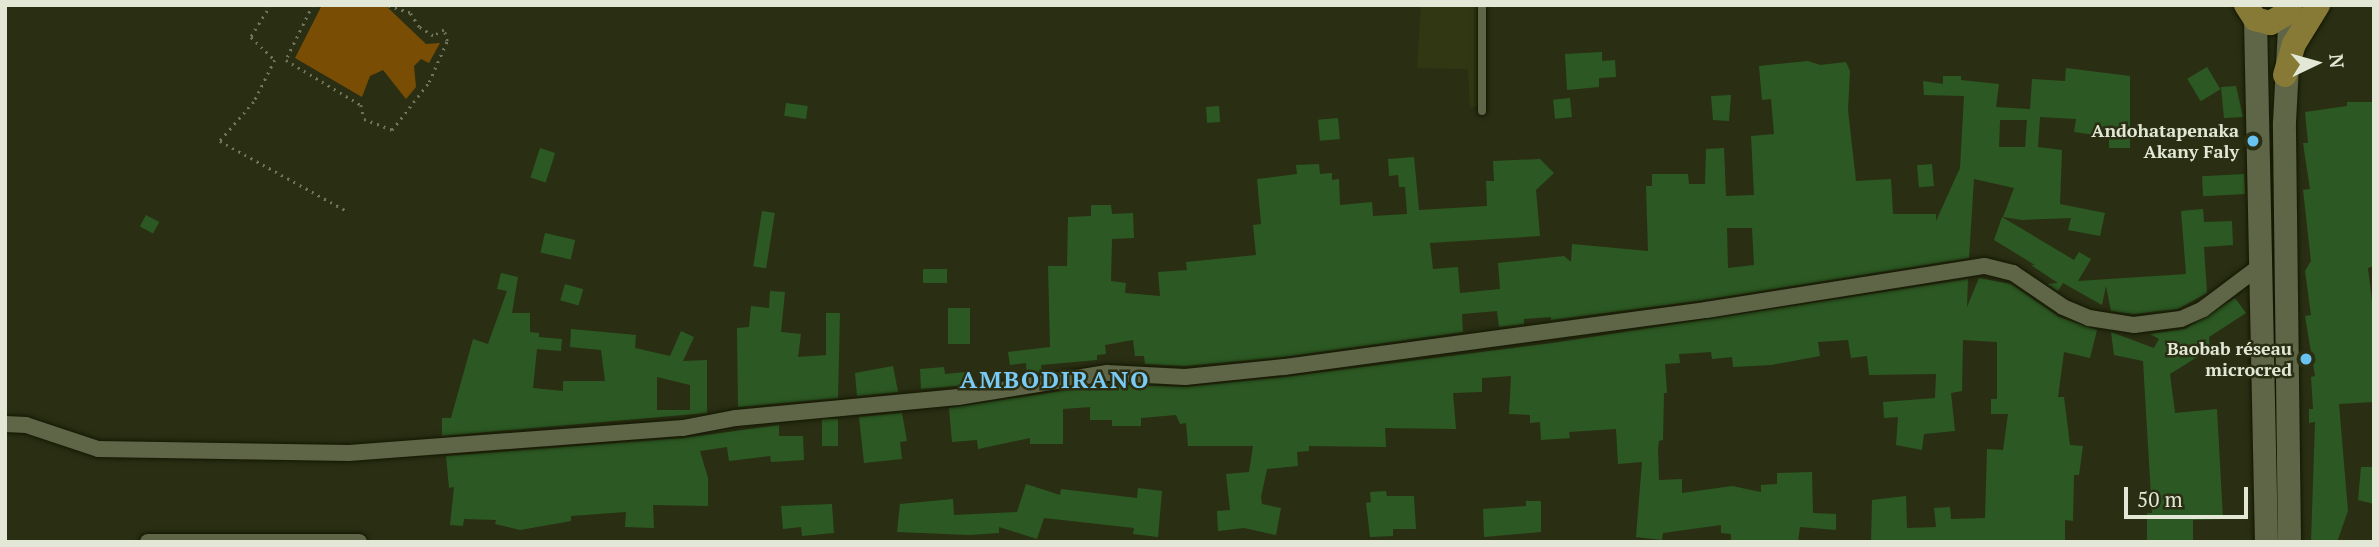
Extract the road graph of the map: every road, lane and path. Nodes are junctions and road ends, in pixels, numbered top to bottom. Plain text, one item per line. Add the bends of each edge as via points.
1 (271, 5) edge
2 (313, 5) edge
3 (386, 5) edge
4 (1482, 5) edge
5 (2224, 5) edge
6 (2318, 5) edge
7 (2292, 6) edge
8 (2251, 13) edge
9 (275, 60) junction
10 (286, 60) junction
11 (2285, 75) junction
12 (1482, 111) dead end
13 (345, 210) dead end
14 (2263, 264) junction
15 (5, 424) edge
16 (148, 542) edge
17 (359, 542) edge
18 (2266, 542) edge
19 (2289, 542) edge

1 - 9 path via 251,37
2 - 10 path
3 - 10 path via 410,13 419,27 433,36 444,30 447,41 429,82 392,130 364,119 361,105
4 - 12 lane
5 - 8 main road
6 - 11 main road via 2298,36
7 - 8 main road via 2278,20
7 - 11 main road
8 - 14 main road
9 - 10 path
9 - 13 path via 254,102 220,141
11 - 19 main road
14 - 15 street via 2203,309 2181,319 2134,326 2089,318 2063,307 2013,273 1984,266 1284,368 1185,377 1107,373 958,397 736,418 683,428 349,453 98,449 26,425
14 - 18 main road
16 - 17 street

